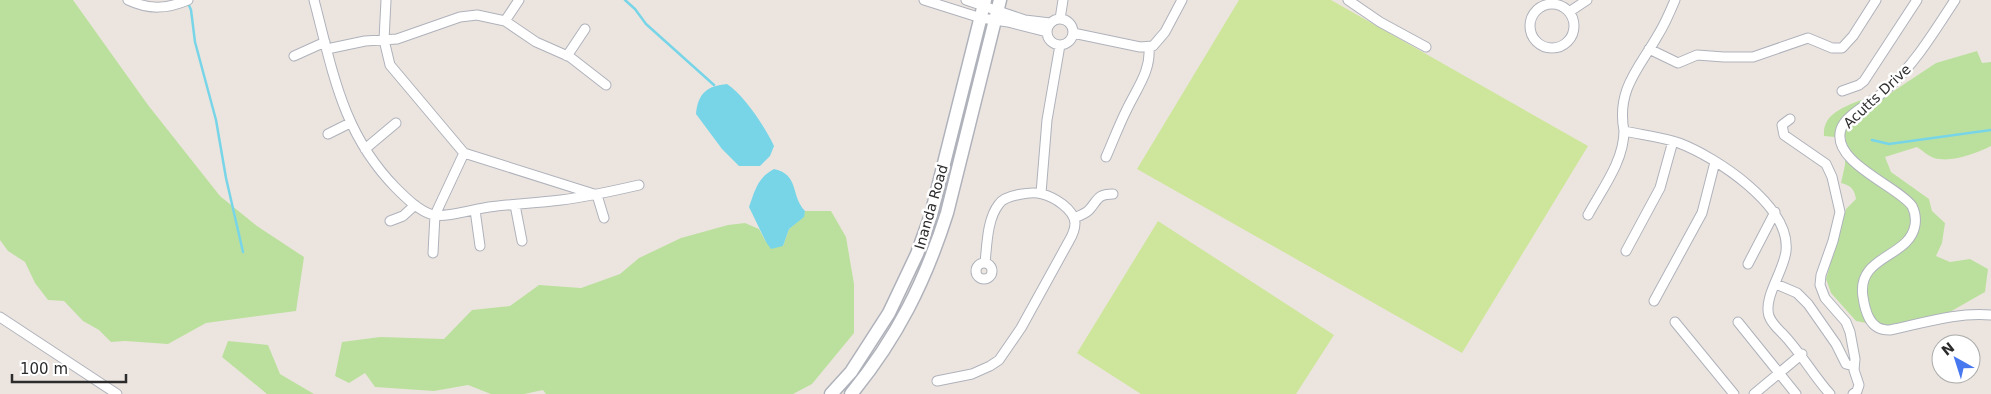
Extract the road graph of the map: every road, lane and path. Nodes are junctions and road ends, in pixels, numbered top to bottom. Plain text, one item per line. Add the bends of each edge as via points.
1 (128, 0) edge
2 (314, 0) edge
3 (386, 0) edge
4 (519, 0) edge
5 (924, 0) edge
6 (966, 0) edge
7 (1063, 0) edge
8 (1182, 0) edge
9 (1348, 0) edge
10 (1587, 0) edge
11 (1674, 0) edge
12 (1876, 0) edge
13 (1916, 0) edge
14 (1955, 0) edge
15 (184, 2) edge
16 (1555, 2) edge
17 (983, 8) edge
18 (998, 10) edge
19 (1569, 12) junction
20 (1060, 19) junction
21 (505, 21) junction
22 (585, 28) dead end
23 (1048, 28) junction
24 (1072, 33) junction
25 (384, 40) junction
26 (1060, 44) junction
27 (326, 46) junction
28 (1149, 46) junction
29 (1426, 47) dead end
30 (1649, 49) junction
31 (294, 56) dead end
32 (567, 56) junction
33 (606, 85) dead end
34 (1842, 91) dead end
35 (1790, 119) dead end
36 (350, 123) junction
37 (396, 123) dead end
38 (1624, 131) junction
39 (328, 134) dead end
40 (1673, 142) junction
41 (365, 149) junction
42 (464, 153) junction
43 (1106, 157) dead end
44 (1715, 162) junction
45 (564, 184) junction
46 (639, 185) dead end
47 (1041, 193) junction
48 (1113, 194) dead end
49 (597, 195) junction
50 (562, 200) junction
51 (416, 205) junction
52 (515, 205) junction
53 (474, 210) junction
54 (1775, 212) junction
55 (1588, 215) dead end
56 (435, 216) junction
57 (604, 218) dead end
58 (1074, 218) junction
59 (390, 221) dead end
60 (522, 241) dead end
61 (480, 246) dead end
62 (1626, 251) dead end
63 (433, 254) dead end
64 (985, 263) dead end
65 (1748, 264) dead end
66 (1776, 284) junction
67 (1654, 301) dead end
68 (1991, 315) edge
69 (0, 317) edge
70 (1675, 322) dead end
71 (1738, 322) dead end
72 (1802, 354) junction
73 (1854, 366) junction
74 (1780, 373) junction
75 (937, 381) dead end
76 (117, 394) edge
77 (832, 394) edge
78 (851, 394) edge
79 (1734, 394) edge
80 (1754, 394) edge
81 (1796, 394) edge
82 (1830, 394) edge
83 (1853, 394) edge

1 - 15 street via 151,7 168,7
2 - 27 street
3 - 25 street
4 - 21 street
5 - 17 street
6 - 17 street
7 - 20 street
8 - 28 street via 1163,36 1155,45
9 - 29 street
10 - 19 street
11 - 30 street
12 - 30 street via 1842,48 1832,48 1808,38 1752,57 1698,55 1678,63
13 - 34 street via 1864,81
14 - 68 street, Acutts Drive via 1910,65 1882,94 1848,119 1840,132 1843,147 1855,162 1905,198 1915,214 1914,228 1908,239 1870,268 1864,277 1863,296 1868,316 1877,328 1885,330 1952,316
16 - 19 street
16 - 19 street via 1540,8 1532,18 1531,31 1543,46 1556,47 1572,36 1574,24
17 - 18 street
17 - 77 main road, Inanda Road via 931,215 917,254 889,313 851,372
18 - 23 street
18 - 78 main road, Inanda Road via 936,248 906,315 878,360
20 - 23 street
20 - 24 street via 1068,22
21 - 25 street via 477,15 460,17 418,33
21 - 32 street via 536,42
22 - 32 street
23 - 26 street via 1051,41
24 - 26 street via 1068,42
24 - 28 street
25 - 27 street
25 - 42 street via 390,66
26 - 47 street via 1047,120
27 - 31 street
27 - 36 street
28 - 43 street via 1147,71
30 - 38 street via 1627,90
32 - 33 street
35 - 73 street via 1782,125 1784,135 1827,166 1839,205 1839,216 1820,282 1825,298 1849,328
36 - 39 street
36 - 41 street
37 - 41 street
38 - 40 street
38 - 55 street via 1617,160
40 - 44 street
40 - 62 street via 1660,188
41 - 51 street via 391,182
42 - 45 street
42 - 56 street
44 - 54 street
44 - 67 street via 1702,213
45 - 49 street
45 - 50 street
46 - 49 street
47 - 58 street via 1064,205
47 - 64 street via 1010,196 998,205 989,230
48 - 58 street via 1102,195 1088,211
49 - 50 street
49 - 57 street
50 - 52 street
51 - 56 street
51 - 59 street via 403,216
52 - 53 street
52 - 60 street
53 - 56 street
53 - 61 street
54 - 65 street
54 - 66 street via 1785,230 1787,243
56 - 63 street
58 - 75 street via 1075,227 1069,241 1021,328 999,360 972,374
66 - 72 street via 1769,302 1769,315
66 - 73 street via 1800,296 1828,332 1846,364
69 - 76 street
70 - 79 street
71 - 74 street
72 - 74 street
72 - 82 street
73 - 83 street via 1859,385
74 - 80 street
74 - 81 street

